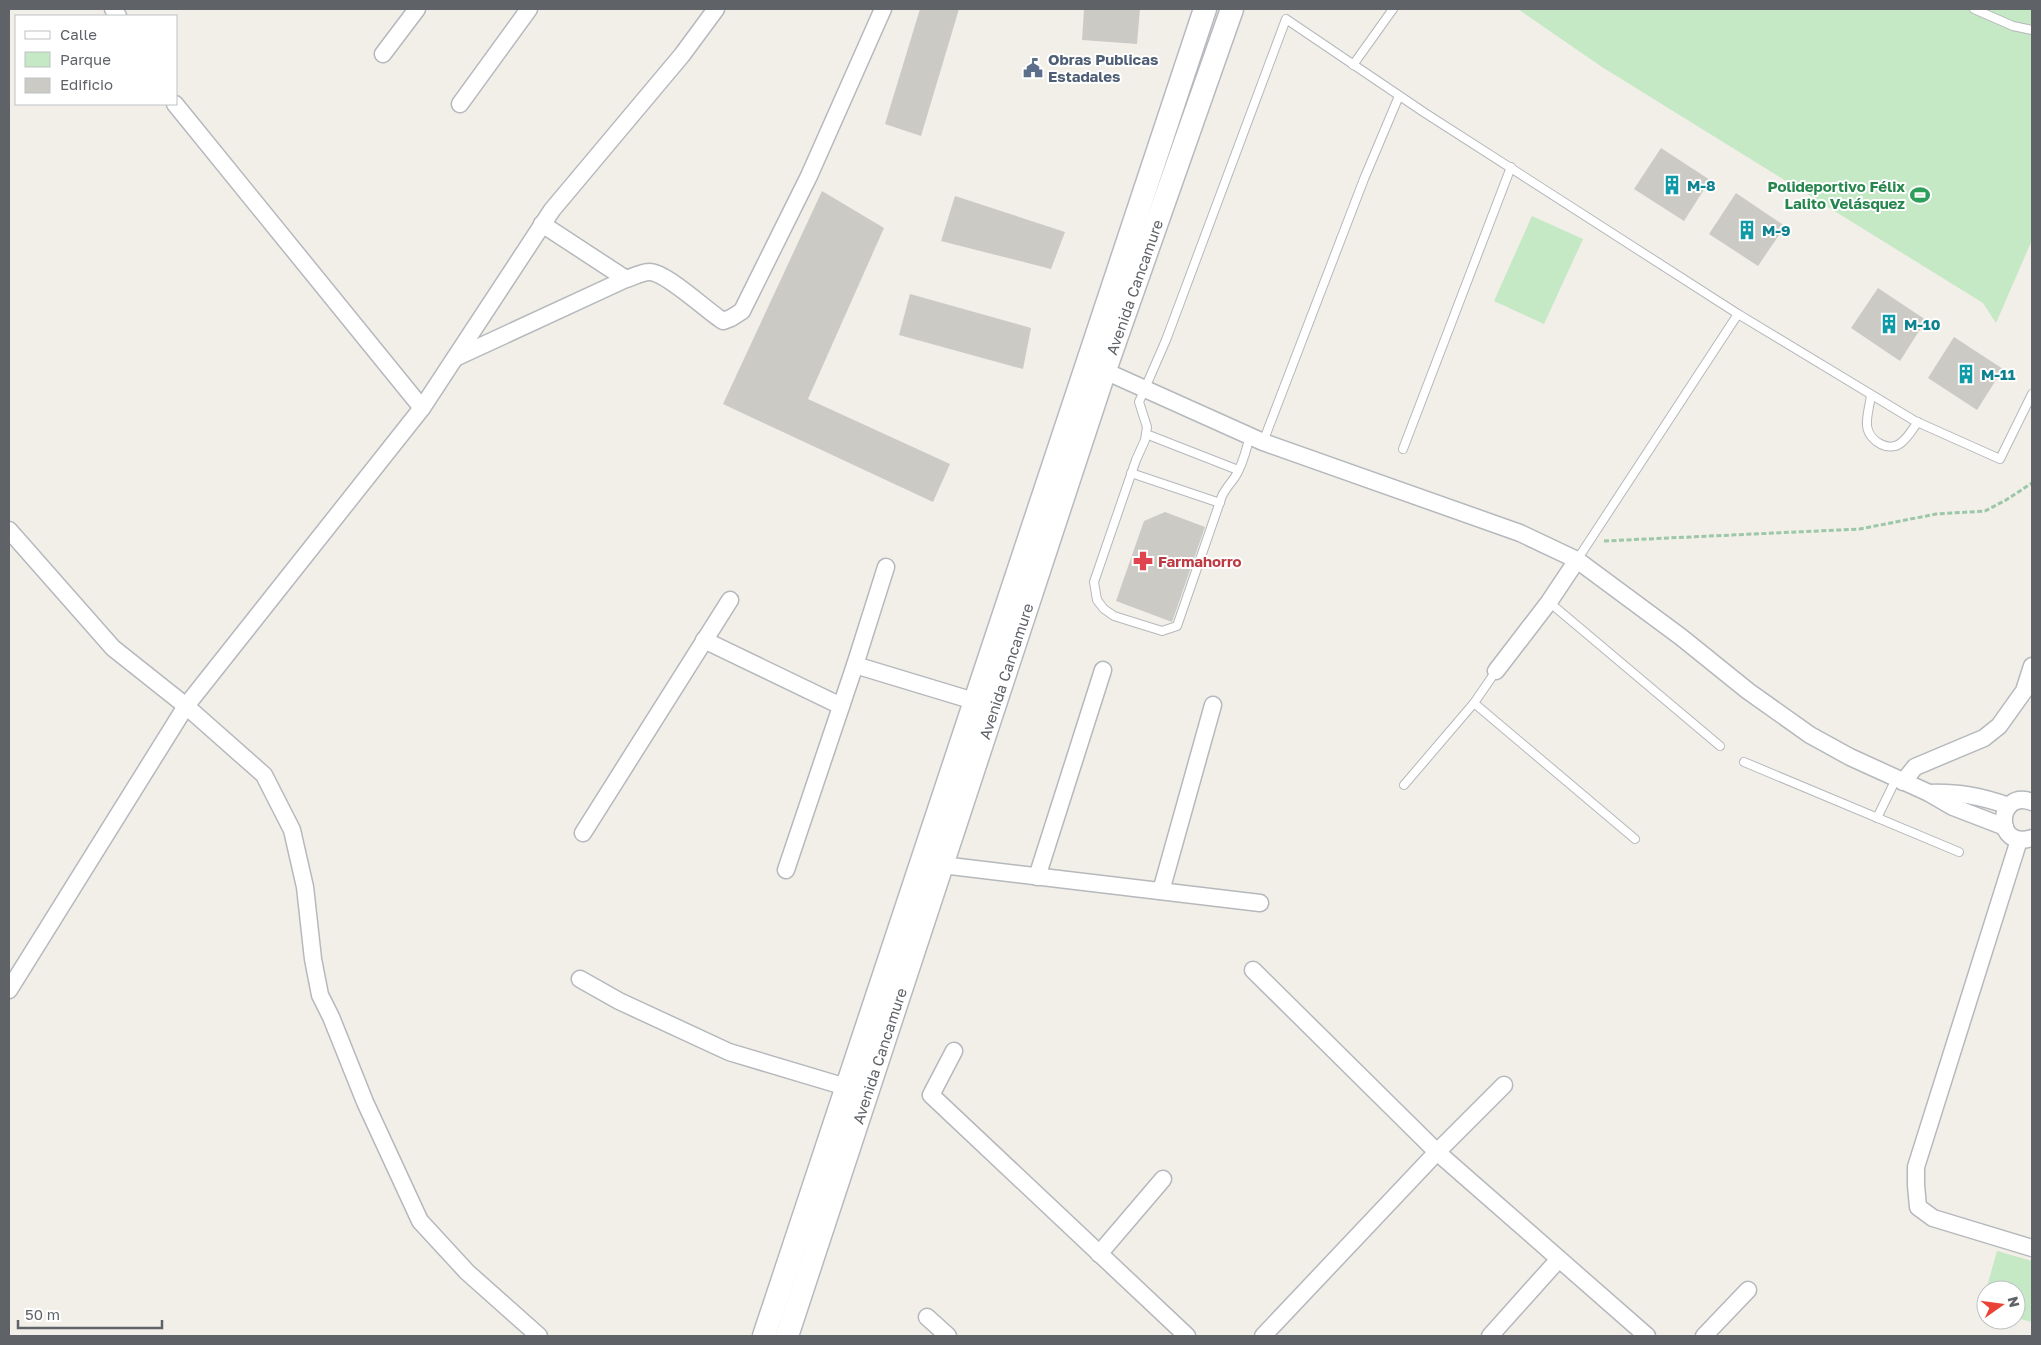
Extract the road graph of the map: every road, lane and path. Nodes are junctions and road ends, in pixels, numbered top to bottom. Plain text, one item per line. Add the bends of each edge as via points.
1 (417, 9) edge
2 (529, 9) edge
3 (716, 9) edge
4 (883, 9) edge
5 (1205, 9) edge
6 (1232, 9) edge
7 (1393, 9) edge
8 (1974, 9) edge
9 (2032, 30) edge
10 (383, 54) dead end
11 (1353, 65) junction
12 (1399, 96) junction
13 (460, 104) dead end
14 (175, 105) edge
15 (1511, 168) junction
16 (542, 224) junction
17 (626, 279) junction
18 (1738, 314) junction
19 (454, 358) junction
20 (1096, 367) junction
21 (1146, 389) junction
22 (2032, 394) edge
23 (1871, 395) junction
24 (422, 408) junction
25 (1918, 422) junction
26 (1146, 434) junction
27 (1257, 439) junction
28 (1403, 449) dead end
29 (1238, 470) junction
30 (1132, 473) junction
31 (2032, 483) edge
32 (1220, 503) junction
33 (9, 530) edge
34 (1588, 542) junction
35 (1577, 560) junction
36 (886, 567) dead end
37 (730, 600) dead end
38 (1549, 602) junction
39 (704, 640) junction
40 (855, 665) junction
41 (2032, 666) edge
42 (1104, 670) dead end
43 (1496, 671) joint
44 (974, 701) junction
45 (1474, 703) junction
46 (1213, 705) dead end
47 (186, 706) junction
48 (842, 706) junction
49 (1720, 746) dead end
50 (1744, 762) dead end
51 (1899, 780) junction
52 (1404, 785) dead end
53 (1929, 793) junction
54 (2031, 798) edge
55 (2009, 806) junction
56 (1877, 818) junction
57 (2004, 827) junction
58 (583, 833) dead end
59 (1635, 839) dead end
60 (2026, 839) edge
61 (1958, 852) dead end
62 (942, 865) junction
63 (786, 870) dead end
64 (1037, 877) junction
65 (1161, 891) junction
66 (1260, 903) dead end
67 (1253, 970) dead end
68 (580, 979) dead end
69 (9, 990) edge
70 (954, 1051) dead end
71 (1504, 1085) dead end
72 (846, 1087) junction
73 (1437, 1152) junction
74 (1163, 1179) dead end
75 (2032, 1248) edge
76 (1100, 1254) junction
77 (1559, 1259) junction
78 (1748, 1290) dead end
79 (927, 1317) dead end
80 (539, 1336) edge
81 (764, 1336) edge
82 (787, 1336) edge
83 (948, 1336) edge
84 (1187, 1336) edge
85 (1263, 1336) edge
86 (1490, 1336) edge
87 (1647, 1336) edge
88 (1704, 1336) edge

1 - 10 street
2 - 13 street
3 - 16 street via 682,56
4 - 17 street via 809,176 742,311 723,320 656,273 648,272
5 - 20 main road, Avenida Cancamure
6 - 20 main road, Avenida Cancamure
7 - 11 lane
8 - 9 lane via 2013,26
11 - 12 lane
11 - 21 lane via 1286,19
12 - 15 lane
12 - 27 lane
14 - 24 street
15 - 18 lane
15 - 28 lane
16 - 17 street
16 - 19 street
17 - 19 street
18 - 23 lane
18 - 34 lane
19 - 24 street
20 - 21 street
20 - 44 main road, Avenida Cancamure
20 - 62 main road, Avenida Cancamure
21 - 26 lane via 1139,402
21 - 27 street
22 - 25 lane via 2000,458
23 - 25 lane
23 - 25 lane via 1867,427 1878,444 1887,446 1903,442
24 - 47 street
26 - 29 lane
26 - 30 lane
27 - 29 lane
27 - 35 street via 1520,533
29 - 32 lane via 1227,484
30 - 32 lane
30 - 32 lane via 1094,582 1094,591 1104,609 1114,616 1162,631 1177,626
31 - 34 path via 1985,511 1936,514 1860,529
33 - 47 street via 113,648
34 - 35 lane
35 - 38 street
35 - 51 street via 1810,735
36 - 40 street
37 - 39 street
38 - 43 street
38 - 49 lane
39 - 48 street
39 - 58 street
40 - 44 street
40 - 48 street
41 - 51 street via 2024,691 1999,726 1984,738 1915,766
42 - 64 street
43 - 45 lane
44 - 72 main road, Avenida Cancamure
45 - 52 lane
45 - 59 lane
46 - 65 street
47 - 69 street
47 - 80 street via 264,775 292,830 305,887 320,995 420,1221 467,1272
48 - 63 street
50 - 56 lane
51 - 53 street
51 - 56 lane
53 - 55 street via 1956,792
53 - 57 street via 1953,808
54 - 55 street
55 - 57 street via 2004,814
56 - 61 lane
57 - 60 street via 2009,834
60 - 75 street via 1916,1167 1916,1185 1918,1206 1933,1218
62 - 64 street
62 - 82 main road, Avenida Cancamure
64 - 65 street
65 - 66 street
67 - 73 street
68 - 72 street via 619,1002 728,1052
70 - 76 street via 931,1095
71 - 73 street
72 - 81 main road, Avenida Cancamure
73 - 77 street
73 - 85 street
74 - 76 street
76 - 84 street
77 - 86 street
77 - 87 street
78 - 88 street
79 - 83 street

